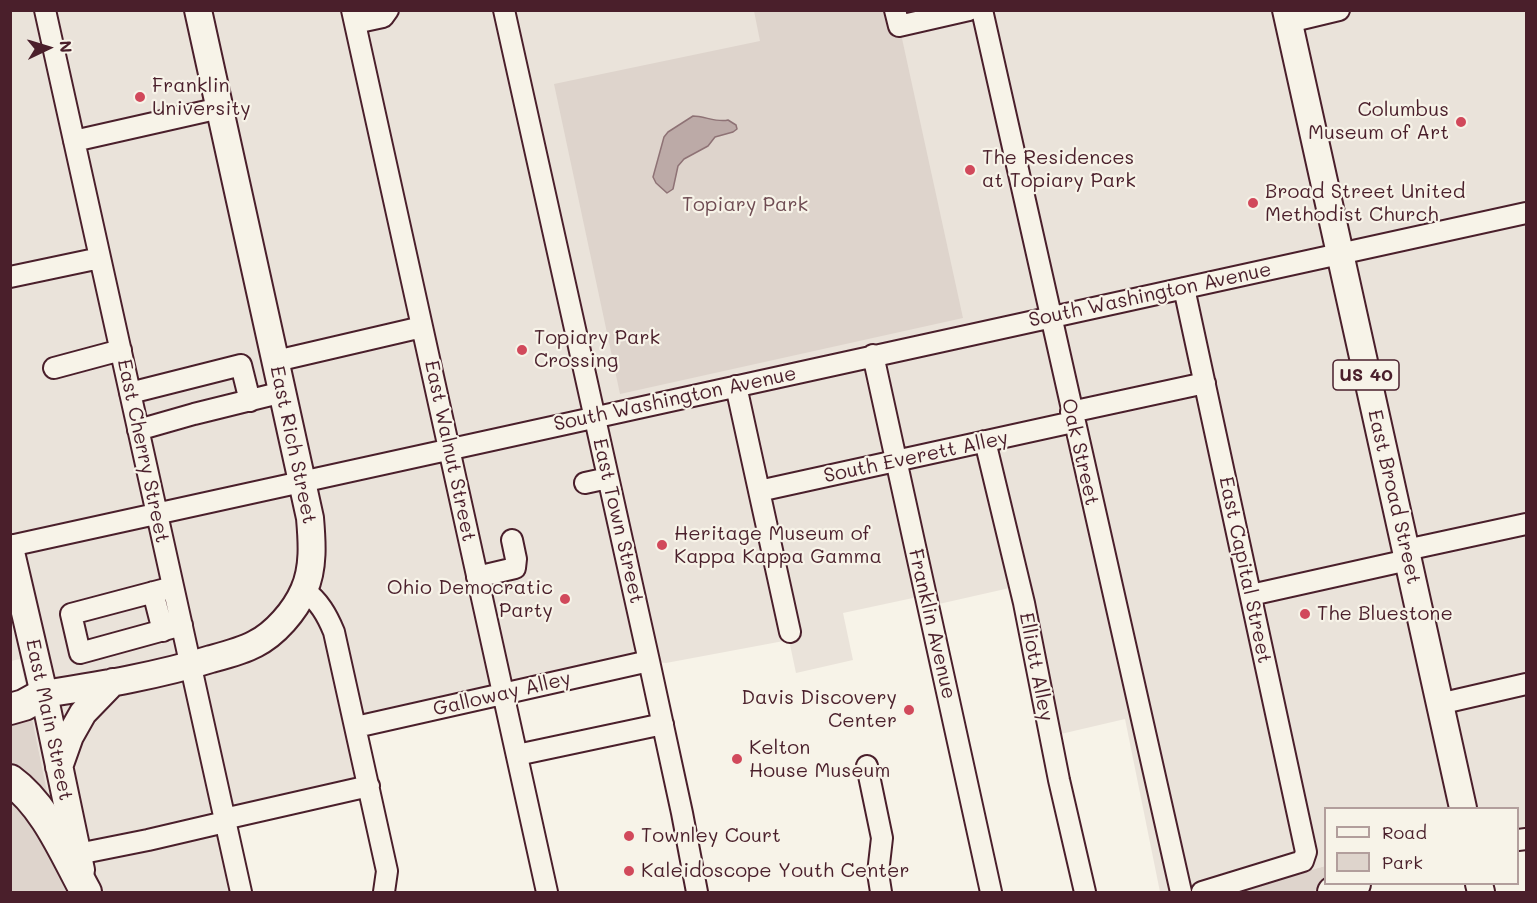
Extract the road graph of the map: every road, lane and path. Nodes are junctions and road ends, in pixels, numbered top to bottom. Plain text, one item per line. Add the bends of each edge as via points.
1 (45, 10) edge
2 (198, 10) edge
3 (388, 10) edge
4 (504, 10) edge
5 (969, 10) edge
6 (982, 10) edge
7 (1339, 10) edge
8 (1287, 16) edge
9 (354, 17) edge
10 (897, 18) edge
11 (220, 108) junction
12 (74, 141) junction
13 (1527, 213) edge
14 (1340, 253) junction
15 (100, 258) junction
16 (10, 277) edge
17 (1184, 288) junction
18 (1050, 317) junction
19 (422, 327) junction
20 (121, 350) junction
21 (873, 355) junction
22 (276, 361) junction
23 (54, 368) dead end
24 (1205, 383) junction
25 (736, 386) junction
26 (283, 392) junction
27 (130, 393) junction
28 (250, 401) junction
29 (594, 417) junction
30 (1072, 417) junction
31 (138, 430) junction
32 (985, 441) junction
33 (449, 449) junction
34 (896, 461) junction
35 (608, 478) junction
36 (302, 481) junction
37 (585, 483) dead end
38 (759, 491) junction
39 (157, 514) junction
40 (1527, 524) edge
41 (513, 540) dead end
42 (10, 547) edge
43 (1407, 555) junction
44 (477, 577) junction
45 (173, 587) junction
46 (304, 590) junction
47 (153, 592) junction
48 (1251, 595) junction
49 (172, 628) junction
50 (790, 632) dead end
51 (649, 661) junction
52 (191, 665) junction
53 (112, 682) junction
54 (1527, 684) edge
55 (44, 694) junction
56 (503, 694) junction
57 (1439, 704) junction
58 (10, 709) edge
59 (663, 724) junction
60 (356, 727) junction
61 (517, 755) junction
62 (867, 766) dead end
63 (59, 767) junction
64 (10, 780) edge
65 (369, 786) junction
66 (1462, 807) edge
67 (225, 820) junction
68 (78, 854) junction
69 (387, 871) junction
70 (1352, 885) edge
71 (86, 892) edge
72 (241, 892) edge
73 (384, 892) edge
74 (399, 892) edge
75 (547, 892) edge
76 (697, 892) edge
77 (881, 892) edge
78 (991, 892) edge
79 (1085, 892) edge
80 (1181, 892) edge
81 (1202, 892) edge
82 (1333, 892) edge

1 - 12 street, East Cherry Street via 61,100
2 - 11 main road, East Rich Street
3 - 9 street via 383,16
4 - 29 street, East Town Street
5 - 10 street
6 - 18 street, Oak Street
7 - 8 street
8 - 14 main road, East Broad Street / US 40
9 - 19 street, East Walnut Street
11 - 12 street
11 - 22 main road, East Rich Street
12 - 15 street, East Cherry Street
13 - 14 street, South Washington Avenue
14 - 17 street, South Washington Avenue
14 - 43 main road, East Broad Street / US 40
15 - 16 street
15 - 20 street, East Cherry Street
17 - 18 street, South Washington Avenue
17 - 24 street, East Capital Street
18 - 21 street, South Washington Avenue
18 - 30 street, Oak Street
19 - 22 street
19 - 33 street, East Walnut Street
20 - 23 street
20 - 27 street, East Cherry Street
21 - 25 street, South Washington Avenue
21 - 34 street, Franklin Avenue
22 - 26 main road, East Rich Street
24 - 30 street, South Everett Alley
24 - 48 street, East Capital Street
25 - 29 street, South Washington Avenue
25 - 38 street
26 - 28 street
26 - 36 main road, East Rich Street
27 - 28 street via 241,365
27 - 31 street, East Cherry Street
28 - 31 street
29 - 33 street, South Washington Avenue
29 - 35 street, East Town Street
30 - 32 street, South Everett Alley
30 - 80 street, Oak Street
31 - 39 street, East Cherry Street
32 - 34 street, South Everett Alley
32 - 79 street, Elliott Alley via 1024,603
33 - 36 street, South Washington Avenue
33 - 44 street, East Walnut Street
34 - 38 street, South Everett Alley
34 - 78 street, Franklin Avenue
35 - 37 street
35 - 51 street, East Town Street
36 - 39 street, South Washington Avenue
36 - 46 main road, East Rich Street via 312,537
38 - 50 street
39 - 42 street, South Washington Avenue
39 - 45 street, East Cherry Street
40 - 43 street
41 - 44 street via 515,568
42 - 55 main road, East Main Street
43 - 48 street
43 - 57 main road, East Broad Street / US 40
44 - 56 street, East Walnut Street
45 - 47 street
45 - 49 street, East Cherry Street
46 - 52 main road via 280,625 256,644
46 - 60 street via 320,605 334,632
47 - 49 street
47 - 49 street via 71,614 80,653
48 - 81 street, East Capital Street via 1306,852 1303,861
49 - 52 street, East Cherry Street
51 - 56 street, Galloway Alley
51 - 59 street, East Town Street
52 - 53 main road
52 - 67 street, East Cherry Street
53 - 55 main road
53 - 63 main road via 83,713
54 - 57 street
55 - 58 highway
55 - 63 main road, East Main Street
56 - 60 street, Galloway Alley
56 - 61 street, East Walnut Street
57 - 66 main road, East Broad Street / US 40
59 - 61 street
59 - 76 street, East Town Street
60 - 65 street
61 - 75 street, East Walnut Street
62 - 77 street via 882,838 878,873
63 - 68 main road, East Main Street
64 - 71 highway via 43,815
65 - 67 street
65 - 69 street
67 - 68 street
67 - 72 street, East Cherry Street
68 - 71 main road, East Main Street
69 - 73 street
69 - 74 street
70 - 82 highway

